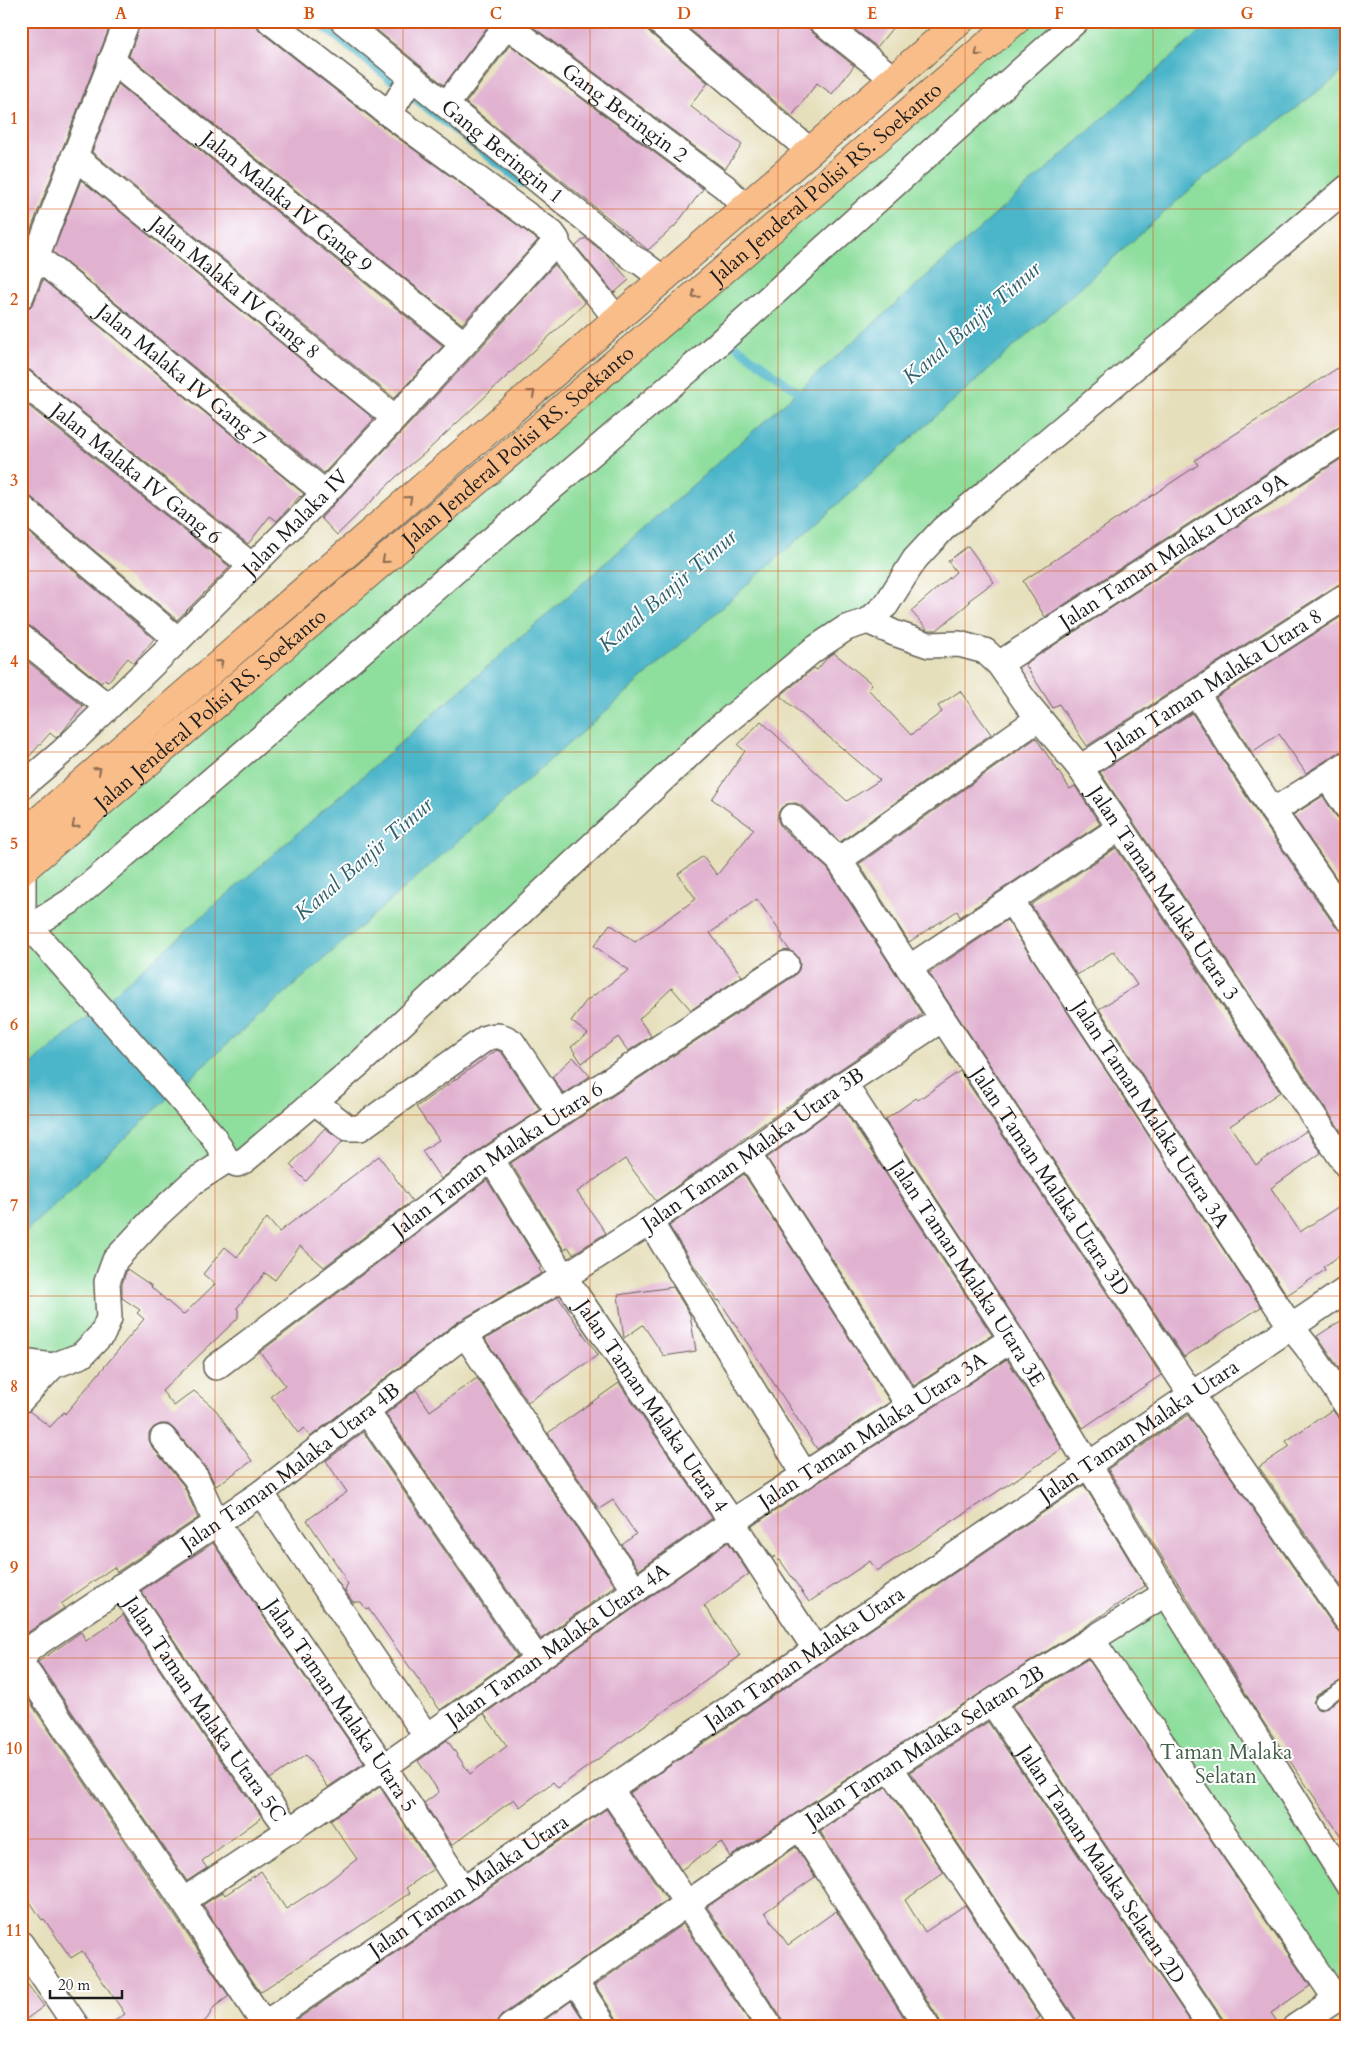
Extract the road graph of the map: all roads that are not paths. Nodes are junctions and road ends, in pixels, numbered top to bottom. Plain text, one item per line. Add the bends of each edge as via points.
1 (127, 21) edge
2 (270, 21) edge
3 (343, 21) edge
4 (658, 21) edge
5 (821, 21) edge
6 (960, 21) edge
7 (1015, 21) edge
8 (1076, 21) edge
9 (506, 23) edge
10 (111, 60) junction
11 (894, 79) junction
12 (411, 81) junction
13 (446, 105) junction
14 (391, 112) junction
15 (810, 151) junction
16 (74, 156) junction
17 (1347, 188) edge
18 (745, 207) junction
19 (555, 243) junction
20 (36, 256) junction
21 (663, 279) junction
22 (21, 296) edge
23 (617, 319) junction
24 (464, 344) junction
25 (21, 381) edge
26 (395, 418) junction
27 (1347, 438) edge
28 (325, 493) junction
29 (21, 508) edge
30 (252, 566) junction
31 (1347, 596) edge
32 (868, 621) junction
33 (21, 638) edge
34 (178, 640) junction
35 (999, 664) junction
36 (1199, 699) junction
37 (108, 707) junction
38 (1039, 718) junction
39 (1080, 768) junction
40 (1337, 771) edge
41 (24, 781) edge
42 (1347, 807) edge
43 (1273, 812) junction
44 (792, 817) dead end
45 (1120, 828) junction
46 (21, 836) edge
47 (839, 860) junction
48 (22, 870) edge
49 (1011, 901) junction
50 (1347, 918) edge
51 (24, 925) edge
52 (786, 964) dead end
53 (909, 968) junction
54 (942, 1019) junction
55 (844, 1084) junction
56 (315, 1102) junction
57 (560, 1114) junction
58 (748, 1154) junction
59 (491, 1159) junction
60 (227, 1160) junction
61 (1347, 1166) edge
62 (650, 1222) junction
63 (564, 1277) junction
64 (1347, 1289) edge
65 (1290, 1327) junction
66 (465, 1334) junction
67 (1012, 1339) junction
68 (21, 1365) edge
69 (53, 1366) junction
70 (216, 1367) dead end
71 (1192, 1394) junction
72 (21, 1400) edge
73 (1347, 1406) edge
74 (910, 1407) junction
75 (367, 1412) junction
76 (162, 1438) dead end
77 (1088, 1464) junction
78 (805, 1475) junction
79 (261, 1493) junction
80 (732, 1522) junction
81 (217, 1524) junction
82 (121, 1586) junction
83 (635, 1590) junction
84 (1166, 1593) junction
85 (1347, 1620) edge
86 (1092, 1640) junction
87 (816, 1650) junction
88 (537, 1659) junction
89 (21, 1663) edge
90 (1347, 1685) edge
91 (992, 1702) junction
92 (1321, 1702) dead end
93 (427, 1737) junction
94 (384, 1767) junction
95 (891, 1768) junction
96 (610, 1789) junction
97 (800, 1827) junction
98 (290, 1831) junction
99 (1347, 1883) edge
100 (463, 1889) junction
101 (183, 1901) junction
102 (687, 1902) junction
103 (21, 1944) edge
104 (575, 1981) junction
105 (1342, 1996) edge
106 (262, 2026) edge
107 (77, 2027) edge
108 (510, 2027) edge
109 (605, 2027) edge
110 (770, 2027) edge
111 (927, 2027) edge
112 (1064, 2027) edge
113 (1211, 2027) edge
114 (1295, 2027) edge

1 - 10 street
2 - 14 street
3 - 12 street, Gang Beringin 1
4 - 15 street
5 - 11 street
6 - 11 main road, Jalan Jenderal Polisi RS. Soekanto
7 -> 48 main road, Jalan Jenderal Polisi RS. Soekanto
8 - 51 street via 690,370 71,901
9 - 13 street
9 - 18 street, Gang Beringin 2 via 725,187
10 - 16 street
10 - 24 street, Jalan Malaka IV Gang 9
11 - 15 main road, Jalan Jenderal Polisi RS. Soekanto
12 - 13 street, Gang Beringin 1
12 - 14 street
13 - 21 street, Gang Beringin 1
14 - 19 street via 552,233 557,240
15 - 18 main road, Jalan Jenderal Polisi RS. Soekanto
16 - 20 street
16 - 26 street, Jalan Malaka IV Gang 8
17 - 32 street via 943,529 915,558 886,605
18 - 21 main road, Jalan Jenderal Polisi RS. Soekanto
19 - 23 street
19 - 24 street, Jalan Malaka IV
20 - 22 street
20 - 28 street, Jalan Malaka IV Gang 7
21 - 23 main road, Jalan Jenderal Polisi RS. Soekanto
46 -> 23 main road, Jalan Jenderal Polisi RS. Soekanto
24 - 26 street, Jalan Malaka IV
25 - 30 street, Jalan Malaka IV Gang 6
26 - 28 street, Jalan Malaka IV
27 - 35 street, Jalan Taman Malaka Utara 9A
28 - 30 street, Jalan Malaka IV
29 - 34 street
30 - 34 street, Jalan Malaka IV
31 - 36 street, Jalan Taman Malaka Utara 8
32 - 35 street, Jalan Taman Malaka Utara 3 via 929,645 959,644 985,651
32 - 56 street via 846,628 813,650 709,736
33 - 37 street
34 - 37 street, Jalan Malaka IV
35 - 38 street, Jalan Taman Malaka Utara 3
36 - 39 street, Jalan Taman Malaka Utara 8
36 - 43 street
37 - 41 street, Jalan Malaka IV via 62,752
38 - 39 street, Jalan Taman Malaka Utara 3
38 - 47 street
39 - 45 street, Jalan Taman Malaka Utara 3
40 - 42 street
40 - 43 street
43 - 50 street
44 - 47 street, Jalan Taman Malaka Utara 3D
45 - 49 street
45 - 61 street, Jalan Taman Malaka Utara 3
47 - 53 street, Jalan Taman Malaka Utara 3D
48 - 51 street
49 - 53 street
49 - 65 street, Jalan Taman Malaka Utara 3A
51 - 60 street via 213,1136
52 - 57 street, Jalan Taman Malaka Utara 6
53 - 54 street, Jalan Taman Malaka Utara 3D
54 - 55 street, Jalan Taman Malaka Utara 3B
54 - 71 street, Jalan Taman Malaka Utara 3D
55 - 58 street, Jalan Taman Malaka Utara 3B
55 - 67 street, Jalan Taman Malaka Utara 3E
56 - 57 street via 348,1128 360,1128 494,1035 512,1042
56 - 60 street via 246,1160 237,1164
57 - 59 street, Jalan Taman Malaka Utara 6
58 - 62 street, Jalan Taman Malaka Utara 3B
58 - 74 street
59 - 63 street, Jalan Taman Malaka Utara 4
59 - 70 street, Jalan Taman Malaka Utara 6
60 - 69 street via 193,1182 115,1260 107,1282 109,1318 103,1332 82,1355
62 - 63 street, Jalan Taman Malaka Utara 3B
62 - 78 street
63 - 66 street, Jalan Taman Malaka Utara 4B
63 - 80 street, Jalan Taman Malaka Utara 4
64 - 65 street, Jalan Taman Malaka Utara
65 - 71 street, Jalan Taman Malaka Utara
65 - 73 street, Jalan Taman Malaka Utara 3A
66 - 75 street, Jalan Taman Malaka Utara 4B
66 - 83 street
67 - 74 street, Jalan Taman Malaka Utara 3A
67 - 77 street, Jalan Taman Malaka Utara 3E
68 - 69 street
69 - 72 street
71 - 77 street, Jalan Taman Malaka Utara
71 - 85 street, Jalan Taman Malaka Utara 3D
74 - 78 street, Jalan Taman Malaka Utara 3A
75 - 79 street, Jalan Taman Malaka Utara 4B
75 - 88 street
76 - 81 street, Jalan Taman Malaka Utara 5 via 196,1478
77 - 84 street, Jalan Taman Malaka Utara 3E
77 - 87 street, Jalan Taman Malaka Utara
78 - 80 street, Jalan Taman Malaka Utara 3A
79 - 81 street, Jalan Taman Malaka Utara 4B
79 - 93 street
80 - 83 street, Jalan Taman Malaka Utara 4A
80 - 87 street, Jalan Taman Malaka Utara 4
81 - 82 street, Jalan Taman Malaka Utara 4B
81 - 94 street, Jalan Taman Malaka Utara 5
82 - 89 street, Jalan Taman Malaka Utara 4B via 29,1649
82 - 98 street, Jalan Taman Malaka Utara 5C via 218,1733
83 - 88 street, Jalan Taman Malaka Utara 4A
84 - 86 street, Jalan Taman Malaka Selatan 2B
84 - 99 street, Jalan Taman Malaka Utara 3E
86 - 91 street, Jalan Taman Malaka Selatan 2B
86 - 105 street
87 - 96 street, Jalan Taman Malaka Utara
88 - 93 street, Jalan Taman Malaka Utara 4A
89 - 101 street
90 - 92 lane
91 - 95 street, Jalan Taman Malaka Selatan 2B
91 - 113 street, Jalan Taman Malaka Selatan 2D
93 - 94 street, Jalan Taman Malaka Utara 4A
94 - 98 street, Jalan Taman Malaka Utara 4A
94 - 100 street, Jalan Taman Malaka Utara 5
95 - 97 street, Jalan Taman Malaka Selatan 2B
95 - 112 street
96 - 100 street, Jalan Taman Malaka Utara
96 - 102 street
97 - 102 street, Jalan Taman Malaka Selatan 2B
97 - 111 street
98 - 101 street, Jalan Taman Malaka Utara 4A
100 - 106 street, Jalan Taman Malaka Utara
101 - 106 street
102 - 104 street, Jalan Taman Malaka Selatan 2B
102 - 110 street
103 - 107 street
104 - 108 street, Jalan Taman Malaka Selatan 2B
104 - 109 street
105 - 114 street

